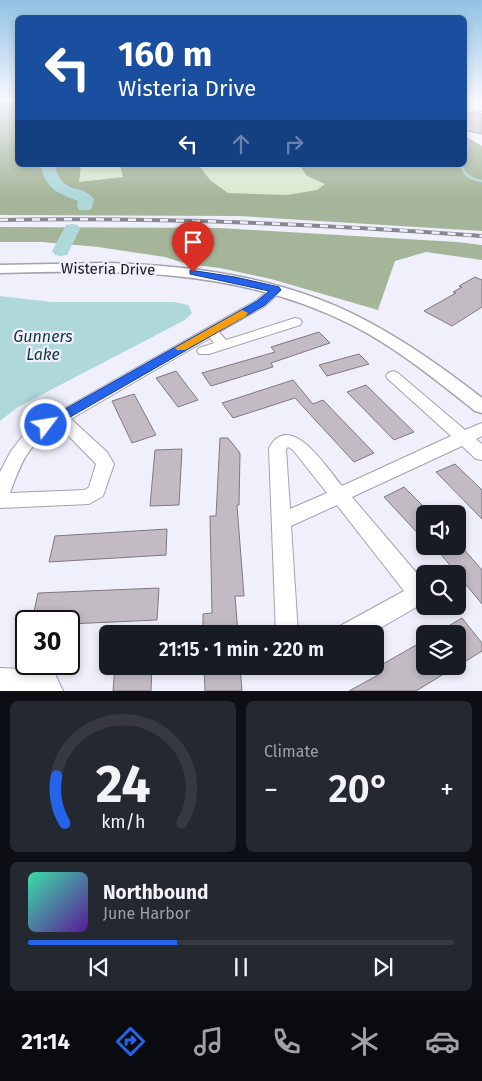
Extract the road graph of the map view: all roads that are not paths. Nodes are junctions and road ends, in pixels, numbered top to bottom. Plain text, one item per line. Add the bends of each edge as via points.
1 (0, 269) edge
2 (276, 290) junction
3 (295, 322) dead end
4 (212, 331) junction
5 (223, 345) junction
6 (204, 351) dead end
7 (393, 376) dead end
8 (482, 407) edge
9 (59, 417) junction
10 (482, 429) edge
11 (464, 438) junction
12 (482, 454) edge
13 (340, 495) junction
14 (0, 496) edge
15 (0, 501) edge
16 (281, 522) junction
17 (287, 625) edge
18 (364, 625) edge
19 (0, 680) edge
20 (51, 691) edge

1 - 2 street, Wisteria Drive via 165,270 235,280
2 - 4 street via 261,303
2 - 8 street, Wisteria Drive via 340,314 382,335 424,362
3 - 5 street
4 - 5 street
4 - 9 street
5 - 6 street
7 - 11 street
9 - 14 street via 34,433 18,451
9 - 15 street via 105,464 98,491 89,497
10 - 11 street
11 - 12 street
11 - 13 street
13 - 16 street
13 - 16 street via 294,442 288,440 277,448
13 - 18 street via 413,584 415,591 412,598
16 - 17 street
19 - 20 street via 47,682

